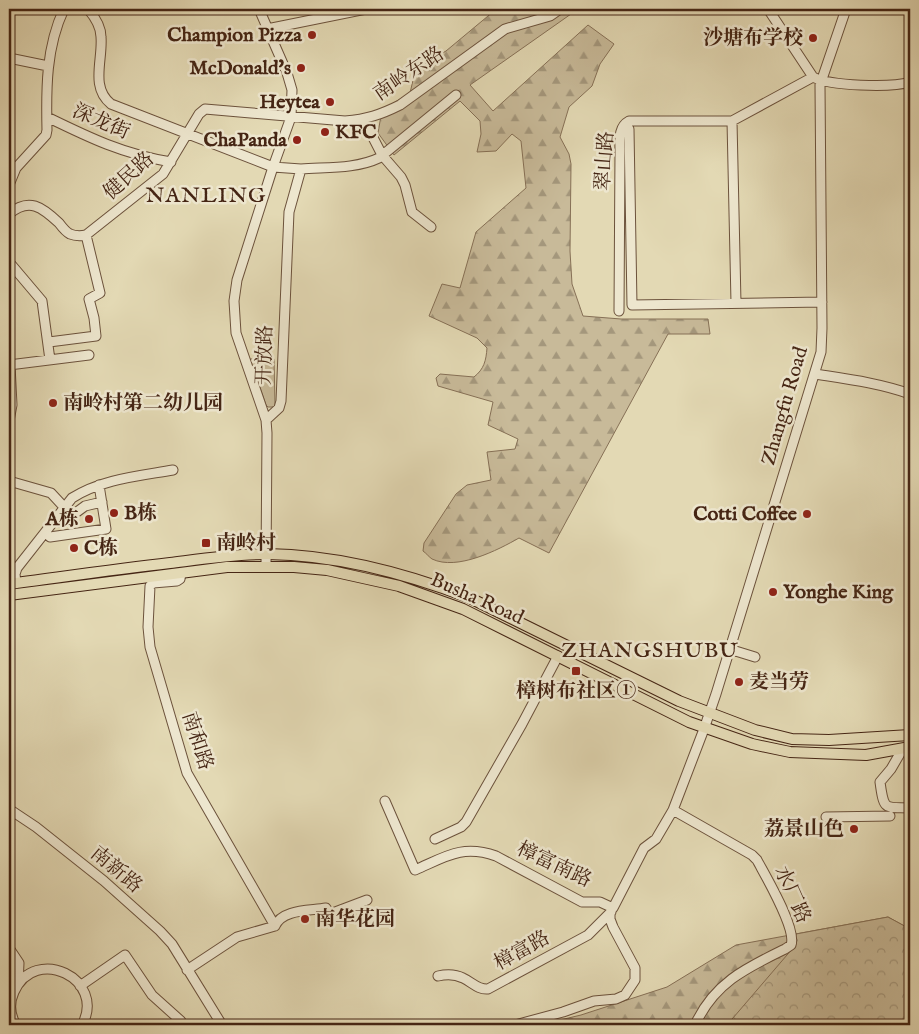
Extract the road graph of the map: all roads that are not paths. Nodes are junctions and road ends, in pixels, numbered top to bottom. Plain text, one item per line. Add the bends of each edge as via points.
1 (64, 9) edge
2 (88, 9) edge
3 (259, 9) edge
4 (366, 9) edge
5 (560, 9) edge
6 (768, 9) edge
7 (846, 9) edge
8 (267, 29) junction
9 (9, 58) edge
10 (48, 66) junction
11 (817, 79) junction
12 (910, 82) edge
13 (456, 95) dead end
14 (47, 117) junction
15 (291, 117) junction
16 (364, 120) junction
17 (732, 121) junction
18 (630, 129) dead end
19 (188, 134) junction
20 (382, 156) junction
21 (171, 162) junction
22 (20, 163) junction
23 (9, 166) edge
24 (273, 167) junction
25 (301, 168) junction
26 (9, 185) edge
27 (10, 210) edge
28 (431, 227) dead end
29 (86, 235) junction
30 (9, 262) edge
31 (822, 302) junction
32 (736, 303) junction
33 (619, 311) dead end
34 (48, 342) junction
35 (89, 355) dead end
36 (50, 360) junction
37 (9, 365) edge
38 (815, 374) junction
39 (910, 394) edge
40 (266, 420) junction
41 (9, 421) edge
42 (173, 470) dead end
43 (9, 481) edge
44 (99, 485) junction
45 (102, 502) junction
46 (64, 507) junction
47 (60, 522) dead end
48 (56, 537) dead end
49 (267, 554) junction
50 (266, 566) junction
51 (181, 573) junction
52 (12, 579) edge
53 (9, 595) edge
54 (730, 650) junction
55 (560, 656) junction
56 (755, 657) dead end
57 (709, 714) junction
58 (704, 729) junction
59 (755, 730) junction
60 (910, 735) edge
61 (752, 744) junction
62 (906, 749) edge
63 (385, 802) dead end
64 (910, 808) edge
65 (9, 809) edge
66 (673, 810) junction
67 (890, 816) dead end
68 (826, 817) dead end
69 (472, 825) dead end
70 (436, 839) dead end
71 (367, 900) dead end
72 (611, 911) junction
73 (275, 926) junction
74 (9, 948) edge
75 (19, 963) junction
76 (40, 970) junction
77 (188, 971) junction
78 (438, 976) dead end
79 (18, 984) junction
80 (80, 986) junction
81 (181, 1021) dead end
82 (16, 1025) edge
83 (82, 1025) edge
84 (222, 1025) edge
85 (515, 1025) edge
86 (695, 1025) edge

1 - 10 street
2 - 19 street via 101,35 98,84 105,99
3 - 8 street
4 - 8 street
5 - 16 street, 南岭东路 via 545,18 506,29 400,105
6 - 11 street
7 - 11 street, Zhangfu Road
8 - 15 street via 292,90
9 - 10 street
10 - 14 street
11 - 12 street via 854,84
11 - 17 street, 翠山路
11 - 31 street, Zhangfu Road
13 - 20 street
14 - 21 street, 深龙街 via 119,150
14 - 22 street via 46,135
15 - 16 street, 南岭东路
15 - 19 street, 南岭东路 via 208,108 199,114
15 - 24 street
16 - 20 street
17 - 32 street
17 - 33 street, 翠山路 via 628,120 623,124 620,132
18 - 32 street via 632,305
19 - 21 street, 健民路
19 - 24 street
20 - 25 street via 369,163
20 - 28 street via 401,177 412,212
21 - 29 street, 健民路 via 164,174
22 - 23 street
22 - 26 street
24 - 25 street
24 - 40 street via 237,280 234,301 236,333
25 - 40 street, 开放路 via 288,212 281,401 279,408
27 - 29 street via 30,204 41,208 68,233
29 - 34 street via 100,293 88,299 96,336
30 - 34 street via 42,301
31 - 32 street
31 - 38 street, Zhangfu Road via 822,341
34 - 36 street
35 - 36 street
36 - 37 street
37 - 41 street via 12,405
38 - 39 street via 870,383
38 - 54 street, Zhangfu Road
40 - 49 street
42 - 44 street
43 - 46 street via 51,493
44 - 45 street
44 - 46 street via 83,490
45 - 47 street via 89,504
45 - 48 street via 106,529
46 - 52 street
49 - 50 street
49 - 52 main road, Busha Road
49 - 57 main road, Busha Road via 366,565 436,585 470,598
50 - 51 main road, Busha Road
50 - 55 main road, Busha Road via 327,570 399,586 463,609
51 - 53 main road, Busha Road
51 - 73 street, 南和路 via 180,579 150,586 150,647 187,773
54 - 56 street
54 - 57 street, Zhangfu Road
55 - 58 main road, Busha Road
55 - 69 street
55 - 70 street via 466,822
57 - 58 street, Zhangfu Road
57 - 59 main road, Busha Road
58 - 61 main road, Busha Road
58 - 66 street
59 - 60 main road, Busha Road via 792,738 829,740
59 - 61 main road
61 - 62 main road, Busha Road via 790,752 830,754 866,755
62 - 64 street via 880,782 884,803 892,809
63 - 72 street, 樟富南路 via 416,870 463,851 482,851 582,902 600,902
65 - 77 street, 南新路 via 104,881 160,931
66 - 72 street via 656,839 644,848
66 - 86 street, 水厂路 via 757,860 792,934 791,945 744,969 720,989
67 - 68 street
71 - 73 street via 330,914 326,908 286,914
72 - 78 street, 樟富路 via 588,934 488,989 482,990 450,974
72 - 85 street via 613,927 636,968 635,980 625,996 594,1001
73 - 77 street via 237,937
74 - 75 street
75 - 76 street
75 - 79 street
76 - 79 street via 27,975
76 - 80 street via 61,971
77 - 84 street, 南新路
79 - 82 street via 11,1003
80 - 81 street via 125,955 152,995
80 - 83 street via 86,1004

